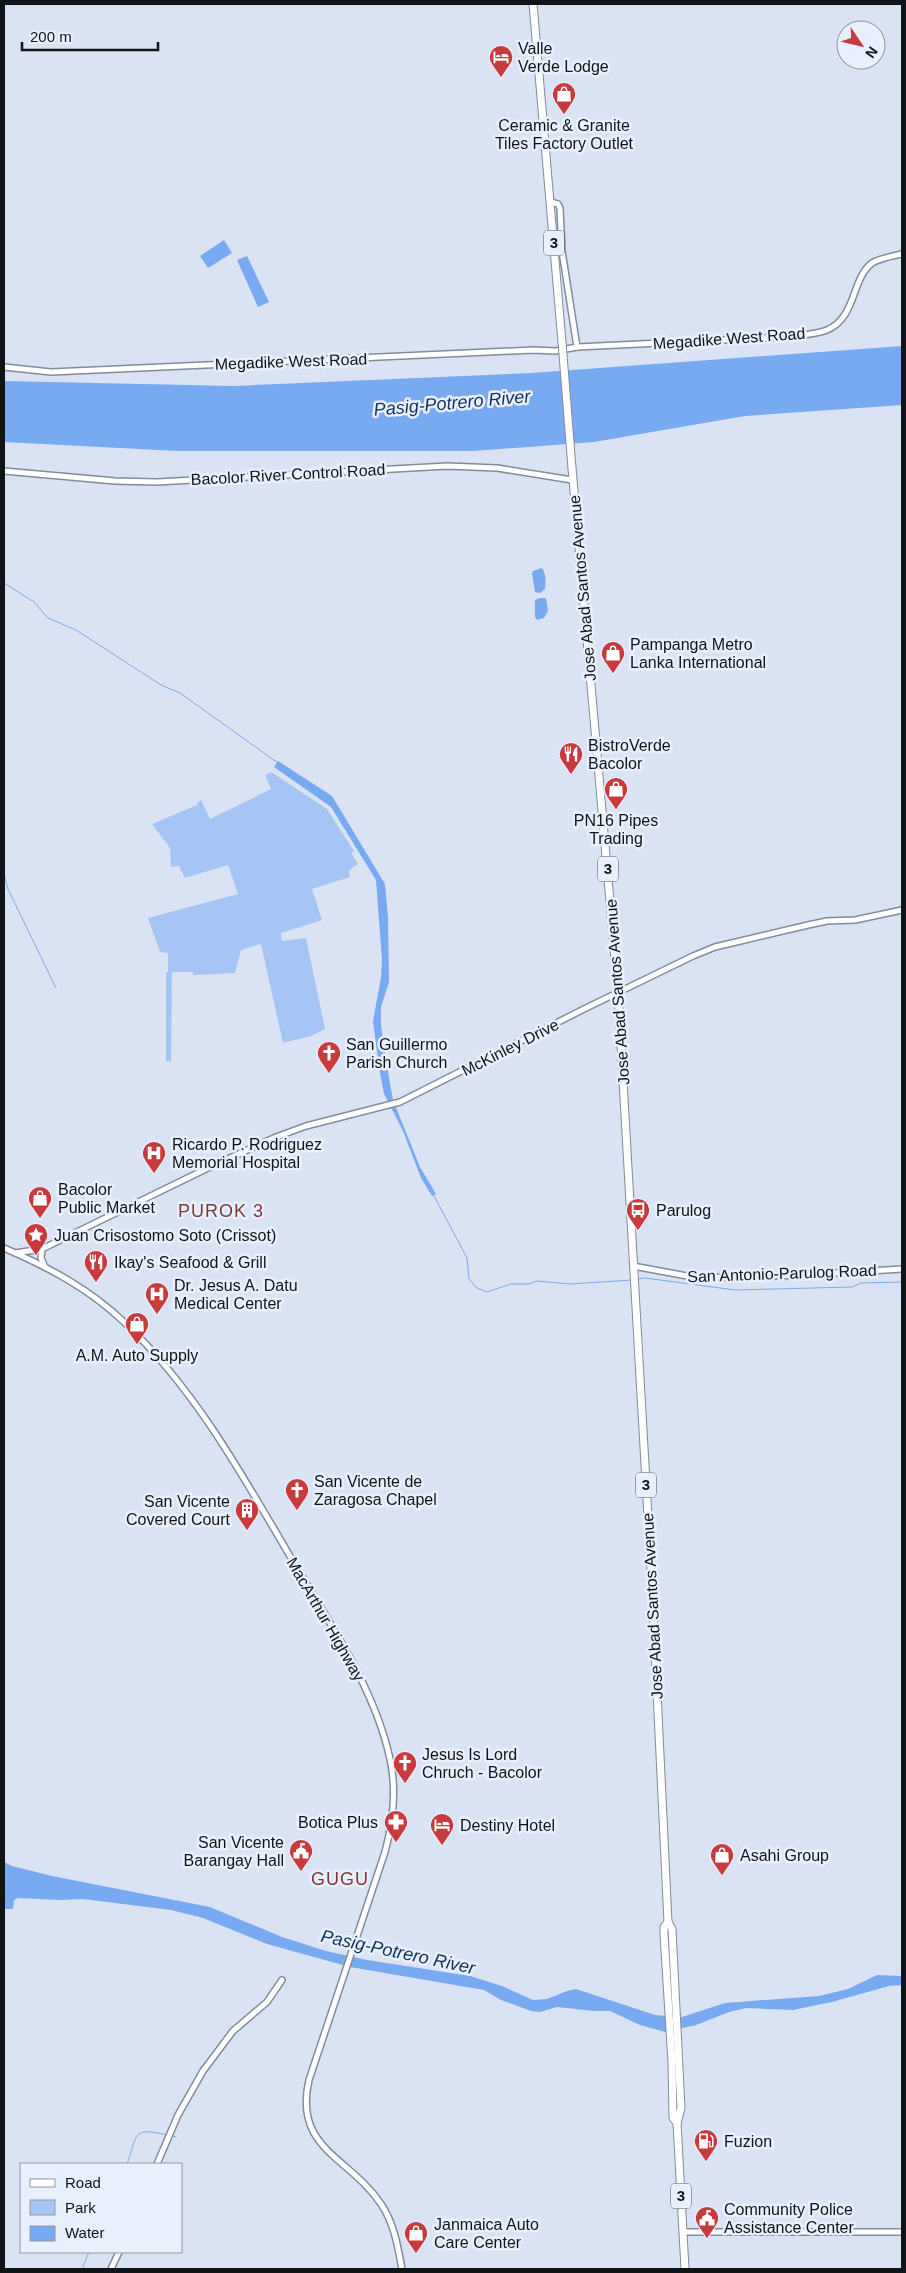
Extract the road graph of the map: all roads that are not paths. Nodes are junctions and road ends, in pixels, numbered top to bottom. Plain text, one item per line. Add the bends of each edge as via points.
1 (533, 4) edge
2 (551, 202) junction
3 (902, 254) edge
4 (577, 348) junction
5 (4, 367) edge
6 (4, 471) edge
7 (572, 480) junction
8 (902, 910) edge
9 (618, 992) junction
10 (4, 1248) edge
11 (42, 1249) junction
12 (14, 1253) junction
13 (45, 1267) junction
14 (634, 1269) junction
15 (902, 1269) edge
16 (282, 1980) dead end
17 (157, 2163) edge
18 (683, 2232) junction
19 (902, 2232) edge
20 (119, 2253) edge
21 (111, 2269) edge
22 (402, 2269) edge
23 (685, 2269) edge

1 - 2 highway, Jose Abad Santos Avenue / 3
2 - 4 street via 560,208 562,251
2 - 7 highway, Jose Abad Santos Avenue / 3, bridge
3 - 4 street, Megadike West Road via 874,262 867,268 841,320 827,330 785,337
4 - 5 street, Megadike West Road via 60,372
6 - 7 street, Bacolor River Control Road via 157,482 475,466
7 - 9 highway, Jose Abad Santos Avenue / 3
8 - 9 street, McKinley Drive via 855,920 827,921 715,947
9 - 11 street, McKinley Drive via 398,1103 306,1126 276,1137
9 - 14 highway, Jose Abad Santos Avenue / 3
10 - 12 street, MacArthur Highway
11 - 12 street, McKinley Drive
11 - 13 street
12 - 13 street, MacArthur Highway
13 - 22 street, MacArthur Highway via 86,1291 126,1323 192,1401 260,1504 364,1684 390,1758 393,1816 385,1852 309,2080 307,2116 320,2142 382,2205 394,2232
14 - 15 street, San Antonio-Parulog Road via 698,1278
14 - 18 highway, Jose Abad Santos Avenue / 3 via 668,1922 664,1927 681,2108 677,2123
16 - 17 street via 267,2002 233,2031 203,2071 181,2108
18 - 19 street
18 - 23 highway, Jose Abad Santos Avenue / 3
20 - 21 street

